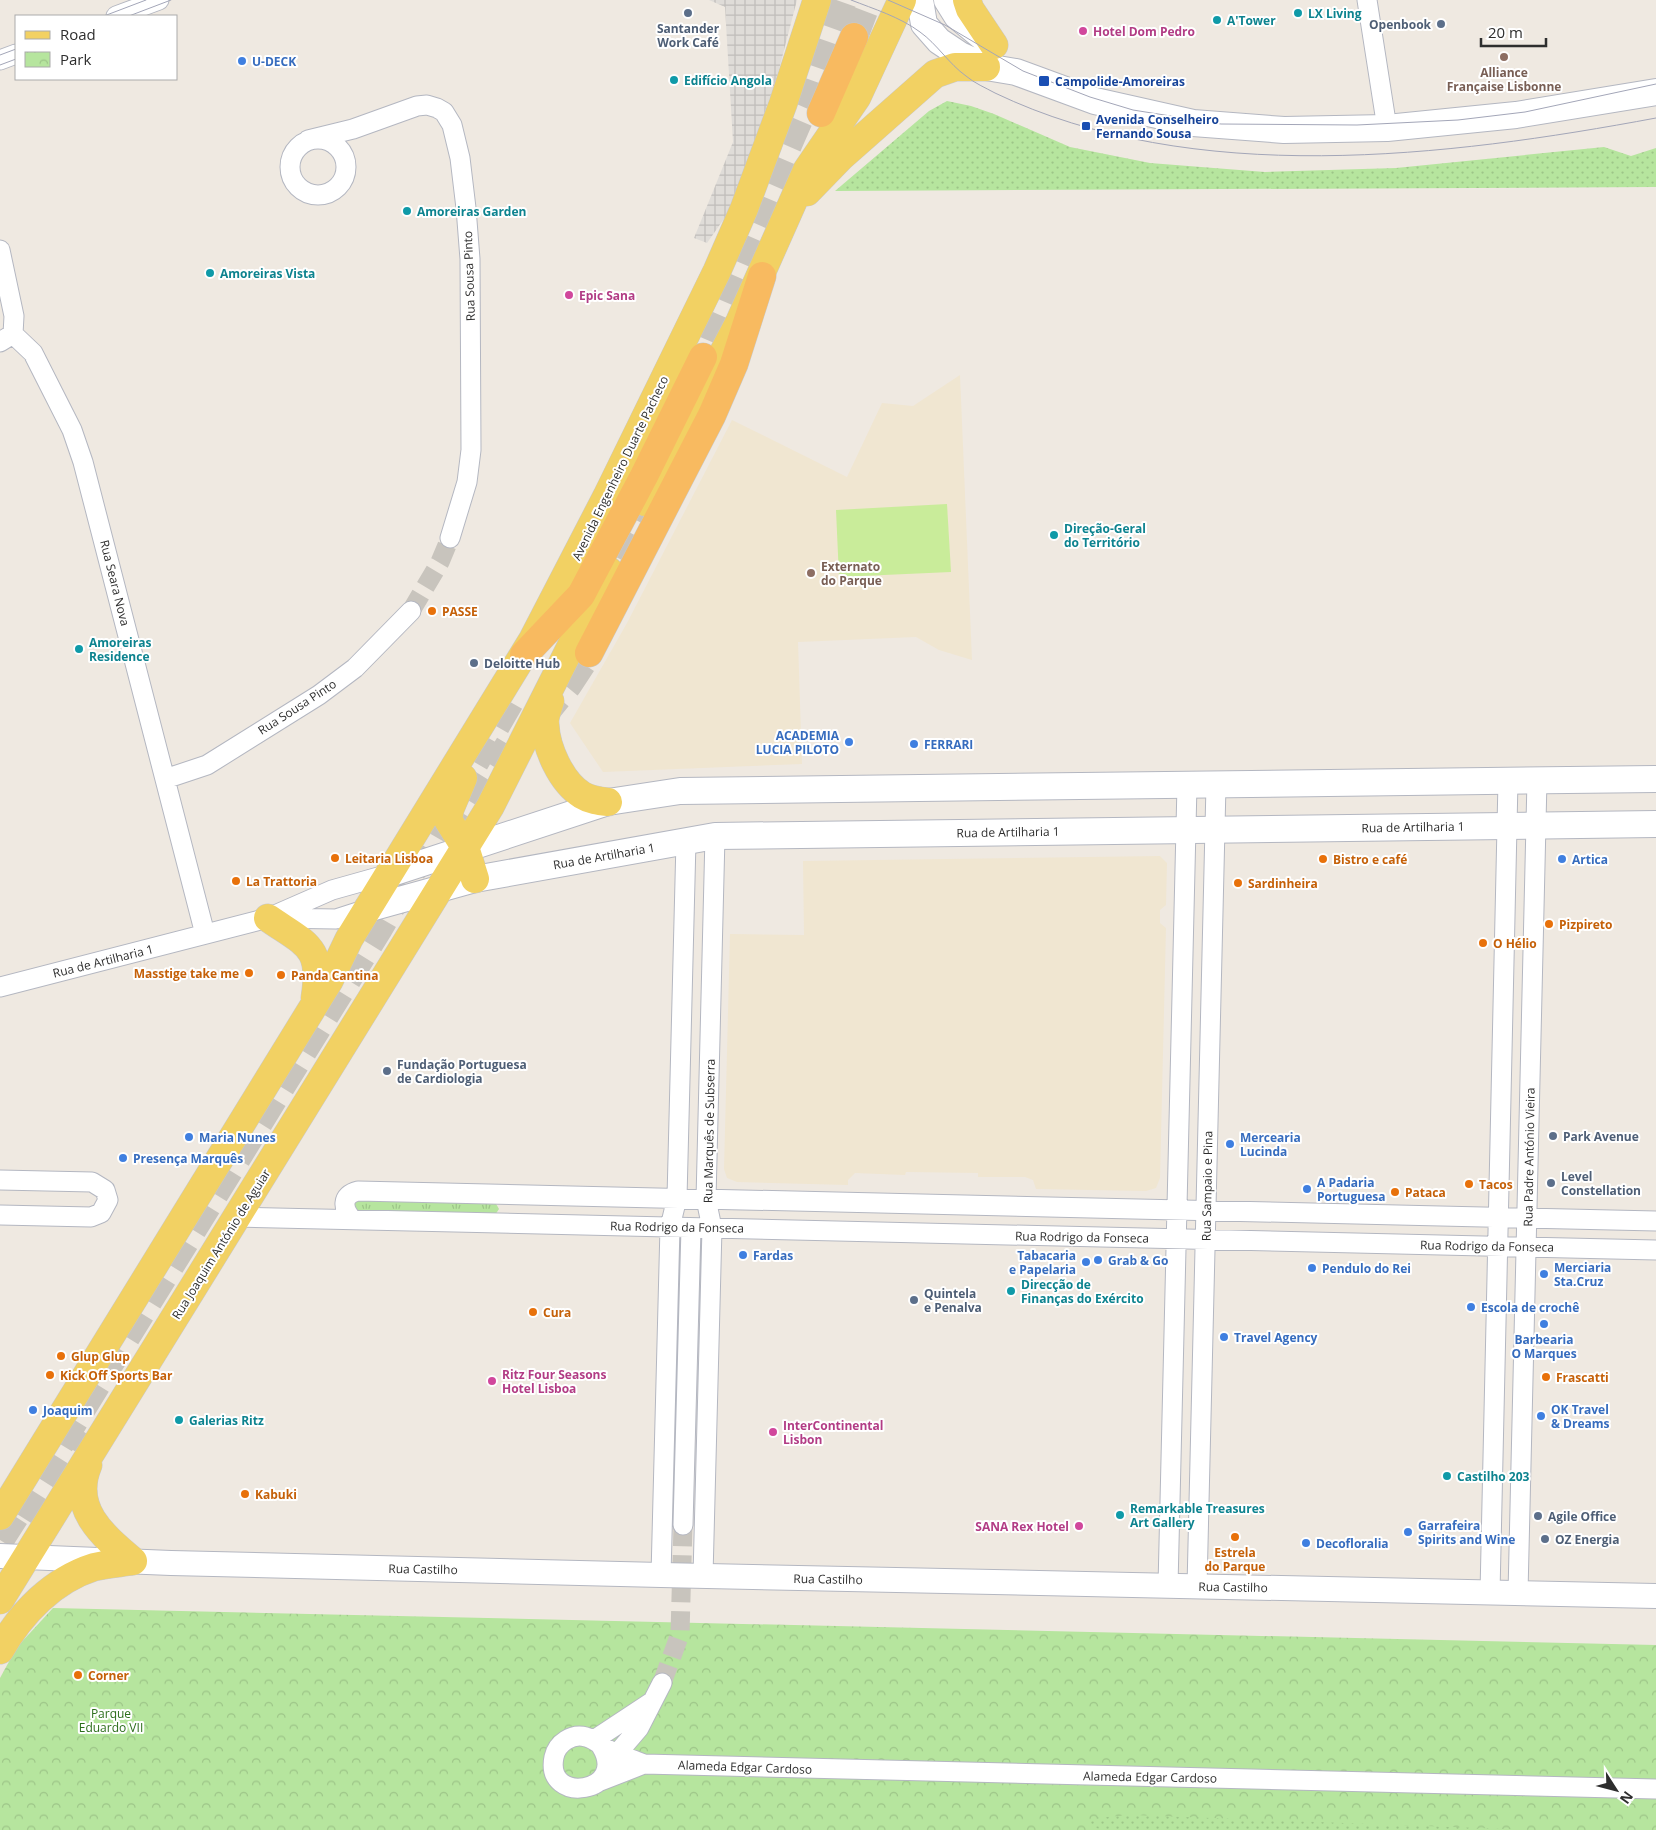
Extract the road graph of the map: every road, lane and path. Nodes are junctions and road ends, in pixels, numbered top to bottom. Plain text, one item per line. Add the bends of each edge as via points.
1 (159, 0) edge
2 (817, 0) edge
3 (902, 0) edge
4 (920, 0) edge
5 (947, 0) edge
6 (967, 0) edge
7 (1368, 0) edge
8 (119, 15) edge
9 (854, 38) tunnel mouth
10 (15, 54) edge
11 (990, 56) junction
12 (0, 60) edge
13 (1656, 92) edge
14 (821, 113) dead end
15 (1387, 128) junction
16 (353, 129) junction
17 (308, 140) junction
18 (346, 163) junction
19 (790, 212) junction
20 (0, 250) edge
21 (762, 276) junction
22 (6, 338) edge
23 (704, 357) tunnel mouth
24 (450, 538) tunnel mouth
25 (412, 611) tunnel mouth
26 (589, 653) tunnel mouth
27 (520, 661) junction
28 (555, 681) junction
29 (165, 779) junction
30 (1656, 779) edge
31 (1537, 780) junction
32 (1508, 781) junction
33 (1187, 785) junction
34 (1216, 785) junction
35 (608, 802) junction
36 (1656, 824) edge
37 (1507, 826) junction
38 (1536, 826) junction
39 (1186, 830) junction
40 (1215, 830) junction
41 (715, 836) junction
42 (686, 841) junction
43 (465, 848) junction
44 (388, 874) junction
45 (475, 879) junction
46 (440, 888) junction
47 (367, 909) junction
48 (268, 918) junction
49 (205, 934) junction
50 (0, 987) edge
51 (314, 1006) junction
52 (0, 1180) edge
53 (509, 1195) junction
54 (677, 1198) junction
55 (706, 1199) junction
56 (1177, 1210) junction
57 (1206, 1210) junction
58 (0, 1215) edge
59 (237, 1217) junction
60 (1498, 1217) junction
61 (1527, 1218) junction
62 (353, 1220) junction
63 (1656, 1221) edge
64 (508, 1224) junction
65 (670, 1227) junction
66 (691, 1228) junction
67 (712, 1228) junction
68 (1176, 1239) junction
69 (1205, 1239) junction
70 (1498, 1246) junction
71 (1527, 1247) junction
72 (1656, 1250) edge
73 (97, 1445) junction
74 (0, 1516) edge
75 (683, 1525) tunnel mouth
76 (0, 1556) edge
77 (27, 1556) junction
78 (133, 1561) junction
79 (661, 1575) junction
80 (703, 1576) junction
81 (1168, 1586) junction
82 (1198, 1587) junction
83 (1490, 1593) junction
84 (1518, 1593) junction
85 (1656, 1596) edge
86 (0, 1600) edge
87 (0, 1650) edge
88 (662, 1683) tunnel mouth
89 (651, 1702) junction
90 (603, 1758) junction
91 (644, 1764) junction
92 (1656, 1789) edge

1 - 8 street
2 - 27 main road, Avenida Engenheiro Duarte Pacheco via 772,137 717,272 607,496
3 - 19 main road via 857,97 807,170
4 - 11 main road via 924,24 939,41 960,56
5 - 11 main road
6 - 11 main road
7 - 15 street
9 - 14 highway
10 - 12 street
11 - 15 main road via 1016,72 1095,101 1192,123 1284,130
11 - 19 main road via 935,74 830,168
13 - 15 main road via 1516,115
16 - 17 street, Rua Sousa Pinto
16 - 18 street via 347,141
16 - 24 street, Rua Sousa Pinto via 428,104 444,112 448,118 460,158 470,259 472,418 467,482
17 - 18 street via 328,140 337,146
17 - 18 street via 293,154 290,164 290,174 301,190 318,196 336,189 346,173
19 - 21 main road
20 - 22 street via 14,316
21 - 26 highway via 734,364 712,415
21 - 28 main road via 575,634
22 - 29 street, Rua Seara Nova via 33,353 72,430
23 - 27 highway via 581,595
25 - 29 street, Rua Sousa Pinto via 355,668 319,695 207,764
27 - 43 main road via 450,809 448,820
27 - 44 main road, Avenida Engenheiro Duarte Pacheco
28 - 35 main road via 544,722 550,748 572,786 582,795
28 - 43 main road via 490,807
29 - 49 street, Rua Seara Nova
30 - 31 main road
31 - 32 main road
31 - 38 street, Rua Padre António Vieira
32 - 34 main road
32 - 37 street
33 - 34 main road
33 - 35 main road via 680,791
33 - 39 street
34 - 40 street, Rua Sampaio e Pina
35 - 43 main road
36 - 38 main road, Rua de Artilharia 1
37 - 38 main road, Rua de Artilharia 1
37 - 40 main road, Rua de Artilharia 1
37 - 60 street
38 - 61 street, Rua Padre António Vieira
39 - 40 main road, Rua de Artilharia 1
39 - 41 main road, Rua de Artilharia 1
39 - 56 street
40 - 57 street, Rua Sampaio e Pina
41 - 42 main road, Rua de Artilharia 1
41 - 55 street, Rua Marquês de Subserra
42 - 45 main road, Rua de Artilharia 1
42 - 54 street
43 - 44 main road
43 - 45 main road
43 - 46 main road
44 - 47 main road, Avenida Engenheiro Duarte Pacheco
44 - 48 street via 332,890
45 - 46 main road, Rua de Artilharia 1
46 - 47 main road, Rua de Artilharia 1
46 - 59 main road, Rua Joaquim António de Aguiar
47 - 48 street via 336,919
47 - 51 main road
48 - 49 street, Rua de Artilharia 1
48 - 51 main road via 314,954 318,966
49 - 50 street, Rua de Artilharia 1
51 - 74 main road
52 - 58 street via 92,1182 105,1190 108,1200 101,1213 91,1217
53 - 54 street
53 - 62 street via 358,1191 346,1198 344,1205
53 - 64 street
54 - 55 street
54 - 65 street
55 - 56 street
55 - 67 street, Rua Marquês de Subserra
56 - 57 street
56 - 68 street
57 - 60 street
57 - 69 street, Rua Sampaio e Pina
59 - 62 street, Rua Rodrigo da Fonseca
59 - 73 main road, Rua Joaquim António de Aguiar
60 - 61 street
60 - 70 street
61 - 63 street
61 - 71 street, Rua Padre António Vieira
62 - 64 street, Rua Rodrigo da Fonseca
64 - 65 street, Rua Rodrigo da Fonseca
65 - 66 street, Rua Rodrigo da Fonseca
65 - 79 street
66 - 67 street, Rua Rodrigo da Fonseca
66 - 75 street
67 - 68 street, Rua Rodrigo da Fonseca
67 - 80 street, Rua Marquês de Subserra
68 - 69 street, Rua Rodrigo da Fonseca
68 - 81 street
69 - 70 street, Rua Rodrigo da Fonseca
69 - 82 street, Rua Sampaio e Pina
70 - 71 street, Rua Rodrigo da Fonseca
70 - 83 street
71 - 72 street, Rua Rodrigo da Fonseca
71 - 84 street, Rua Padre António Vieira
73 - 77 main road, Rua Joaquim António de Aguiar
73 - 78 main road via 82,1479 84,1502 100,1531
76 - 77 street, Rua Castilho
77 - 78 street, Rua Castilho
77 - 86 main road, Rua Joaquim António de Aguiar
78 - 79 street, Rua Castilho
78 - 87 main road via 95,1567 64,1582 27,1612
79 - 80 street, Rua Castilho
80 - 81 street, Rua Castilho
81 - 82 street, Rua Castilho
82 - 83 street, Rua Castilho
83 - 84 street, Rua Castilho
84 - 85 street, Rua Castilho
88 - 89 street
89 - 90 street
89 - 90 street via 639,1728
90 - 91 street, Alameda Edgar Cardoso
90 - 91 street, Alameda Edgar Cardoso
91 - 92 street, Alameda Edgar Cardoso

